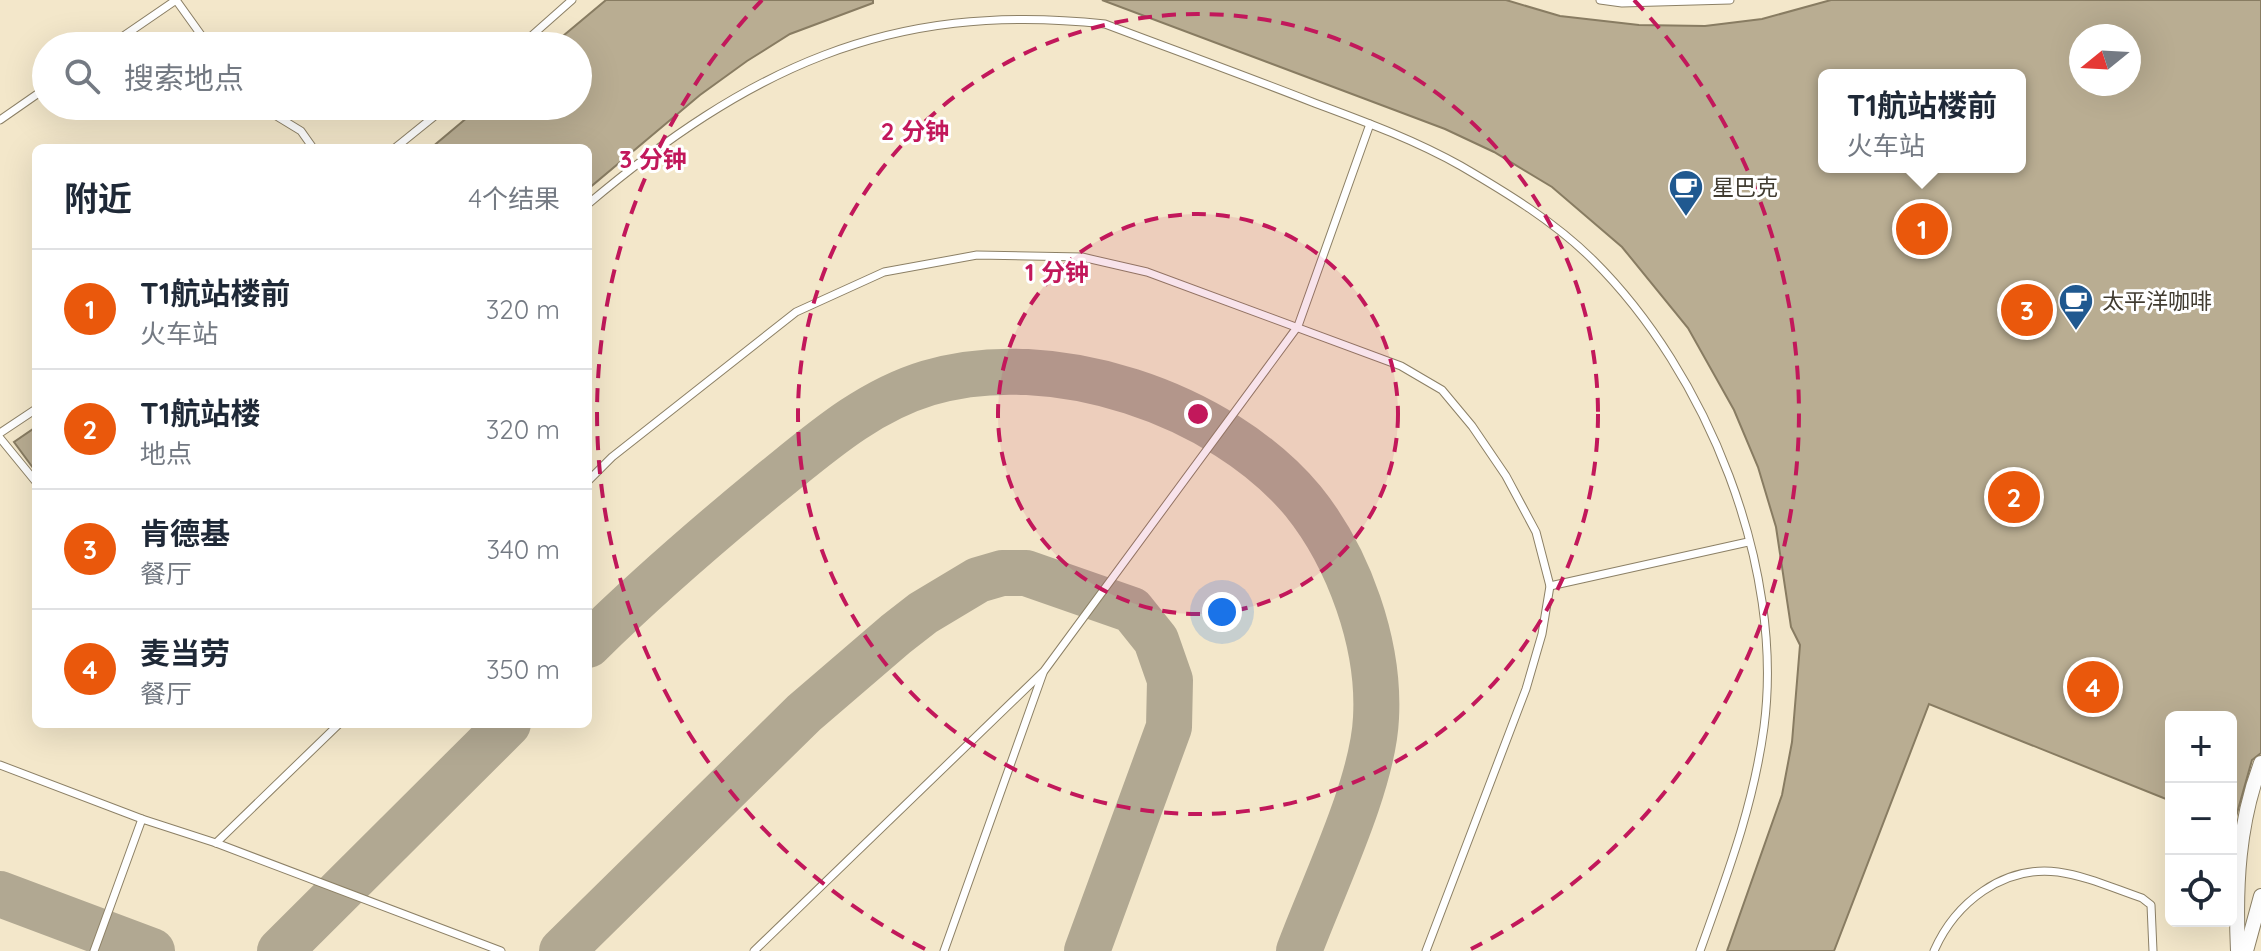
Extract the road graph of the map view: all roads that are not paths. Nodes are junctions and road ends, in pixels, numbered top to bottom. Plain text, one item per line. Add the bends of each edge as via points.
1 (176, 0) edge
2 (572, 0) edge
3 (1600, 0) edge
4 (1730, 0) edge
5 (1055, 11) dead end
6 (129, 32) edge
7 (199, 32) edge
8 (536, 32) edge
9 (766, 70) dead end
10 (32, 98) edge
11 (0, 120) edge
12 (283, 120) edge
13 (430, 120) edge
14 (1370, 124) junction
15 (310, 144) edge
16 (400, 144) edge
17 (592, 201) edge
18 (1298, 326) junction
19 (32, 412) edge
20 (0, 436) edge
21 (32, 477) edge
22 (592, 477) edge
23 (1748, 542) junction
24 (1550, 586) junction
25 (1044, 671) junction
26 (335, 728) edge
27 (2261, 763) edge
28 (0, 765) edge
29 (142, 819) junction
30 (216, 843) junction
31 (2261, 896) edge
32 (94, 951) edge
33 (501, 951) edge
34 (754, 951) edge
35 (944, 951) edge
36 (1426, 951) edge
37 (1700, 951) edge
38 (1934, 951) edge
39 (2153, 951) edge
40 (2238, 951) edge
41 (2246, 951) edge

1 - 6 lane
1 - 7 lane
2 - 8 lane
3 - 4 lane
5 - 14 lane via 1105,24
9 - 17 lane
10 - 11 lane
12 - 15 lane
13 - 16 lane
14 - 18 lane
14 - 23 lane via 1416,143 1508,195 1593,260 1673,362 1734,488
18 - 22 lane via 1147,272 1082,257 977,255 884,272 796,312
18 - 24 lane via 1401,366 1442,390 1514,490 1536,532
18 - 25 lane
19 - 20 lane
20 - 21 lane
23 - 24 lane
23 - 37 lane via 1768,650 1764,726 1747,823
24 - 36 lane via 1526,689
25 - 34 lane
25 - 35 lane
26 - 30 lane
27 - 40 street via 2242,830
28 - 29 lane
29 - 30 lane
29 - 32 lane
30 - 33 lane
31 - 41 street
38 - 39 lane via 1953,917 1982,892 2017,876 2055,872 2151,905

